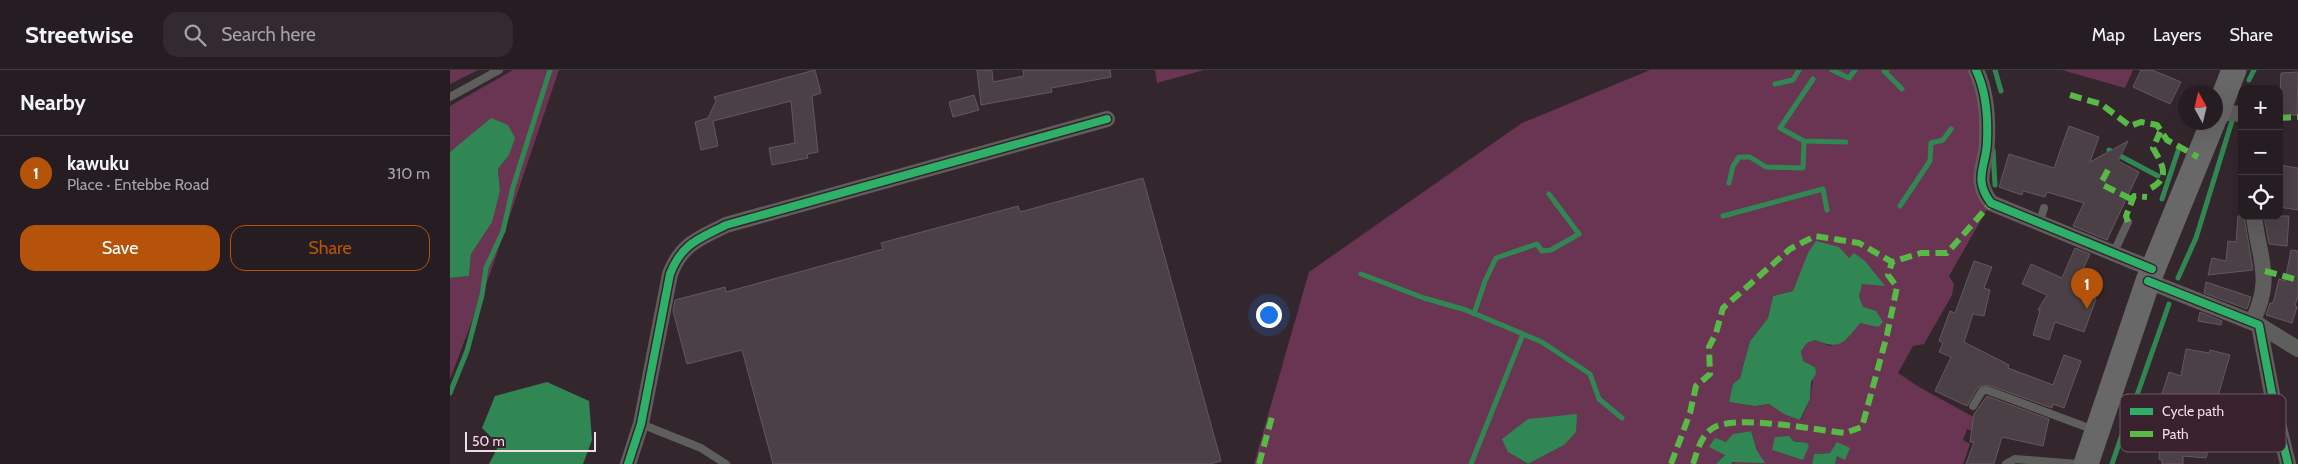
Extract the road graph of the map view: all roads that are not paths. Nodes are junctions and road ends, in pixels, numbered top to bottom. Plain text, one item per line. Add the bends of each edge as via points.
1 (499, 70) edge
2 (1976, 70) edge
3 (2234, 70) edge
4 (450, 97) edge
5 (2223, 97) edge
6 (2238, 114) edge
7 (2223, 116) edge
8 (1107, 119) dead end
9 (2210, 130) edge
10 (2255, 220) edge
11 (2128, 222) dead end
12 (2113, 254) junction
13 (2150, 275) junction
14 (2256, 324) junction
15 (2298, 349) edge
16 (2271, 394) edge
17 (1973, 406) dead end
18 (641, 424) junction
19 (2096, 431) junction
20 (628, 464) edge
21 (726, 464) edge
22 (2006, 464) edge
23 (2077, 464) edge
24 (2086, 464) edge

1 - 4 lane
2 - 12 street via 1984,90 1987,122 1986,152 1980,176 1984,194 1991,203 2041,216
3 - 5 main road
6 - 7 street
8 - 18 street via 726,225 692,243 677,257 670,274
9 - 13 main road
10 - 14 street via 2265,272
11 - 12 lane
12 - 13 street
13 - 14 street
13 - 19 main road
14 - 15 street
14 - 16 street
17 - 19 lane via 1982,391 1987,390
18 - 20 street
18 - 21 lane via 701,448
19 - 24 main road
22 - 23 lane via 2015,458

